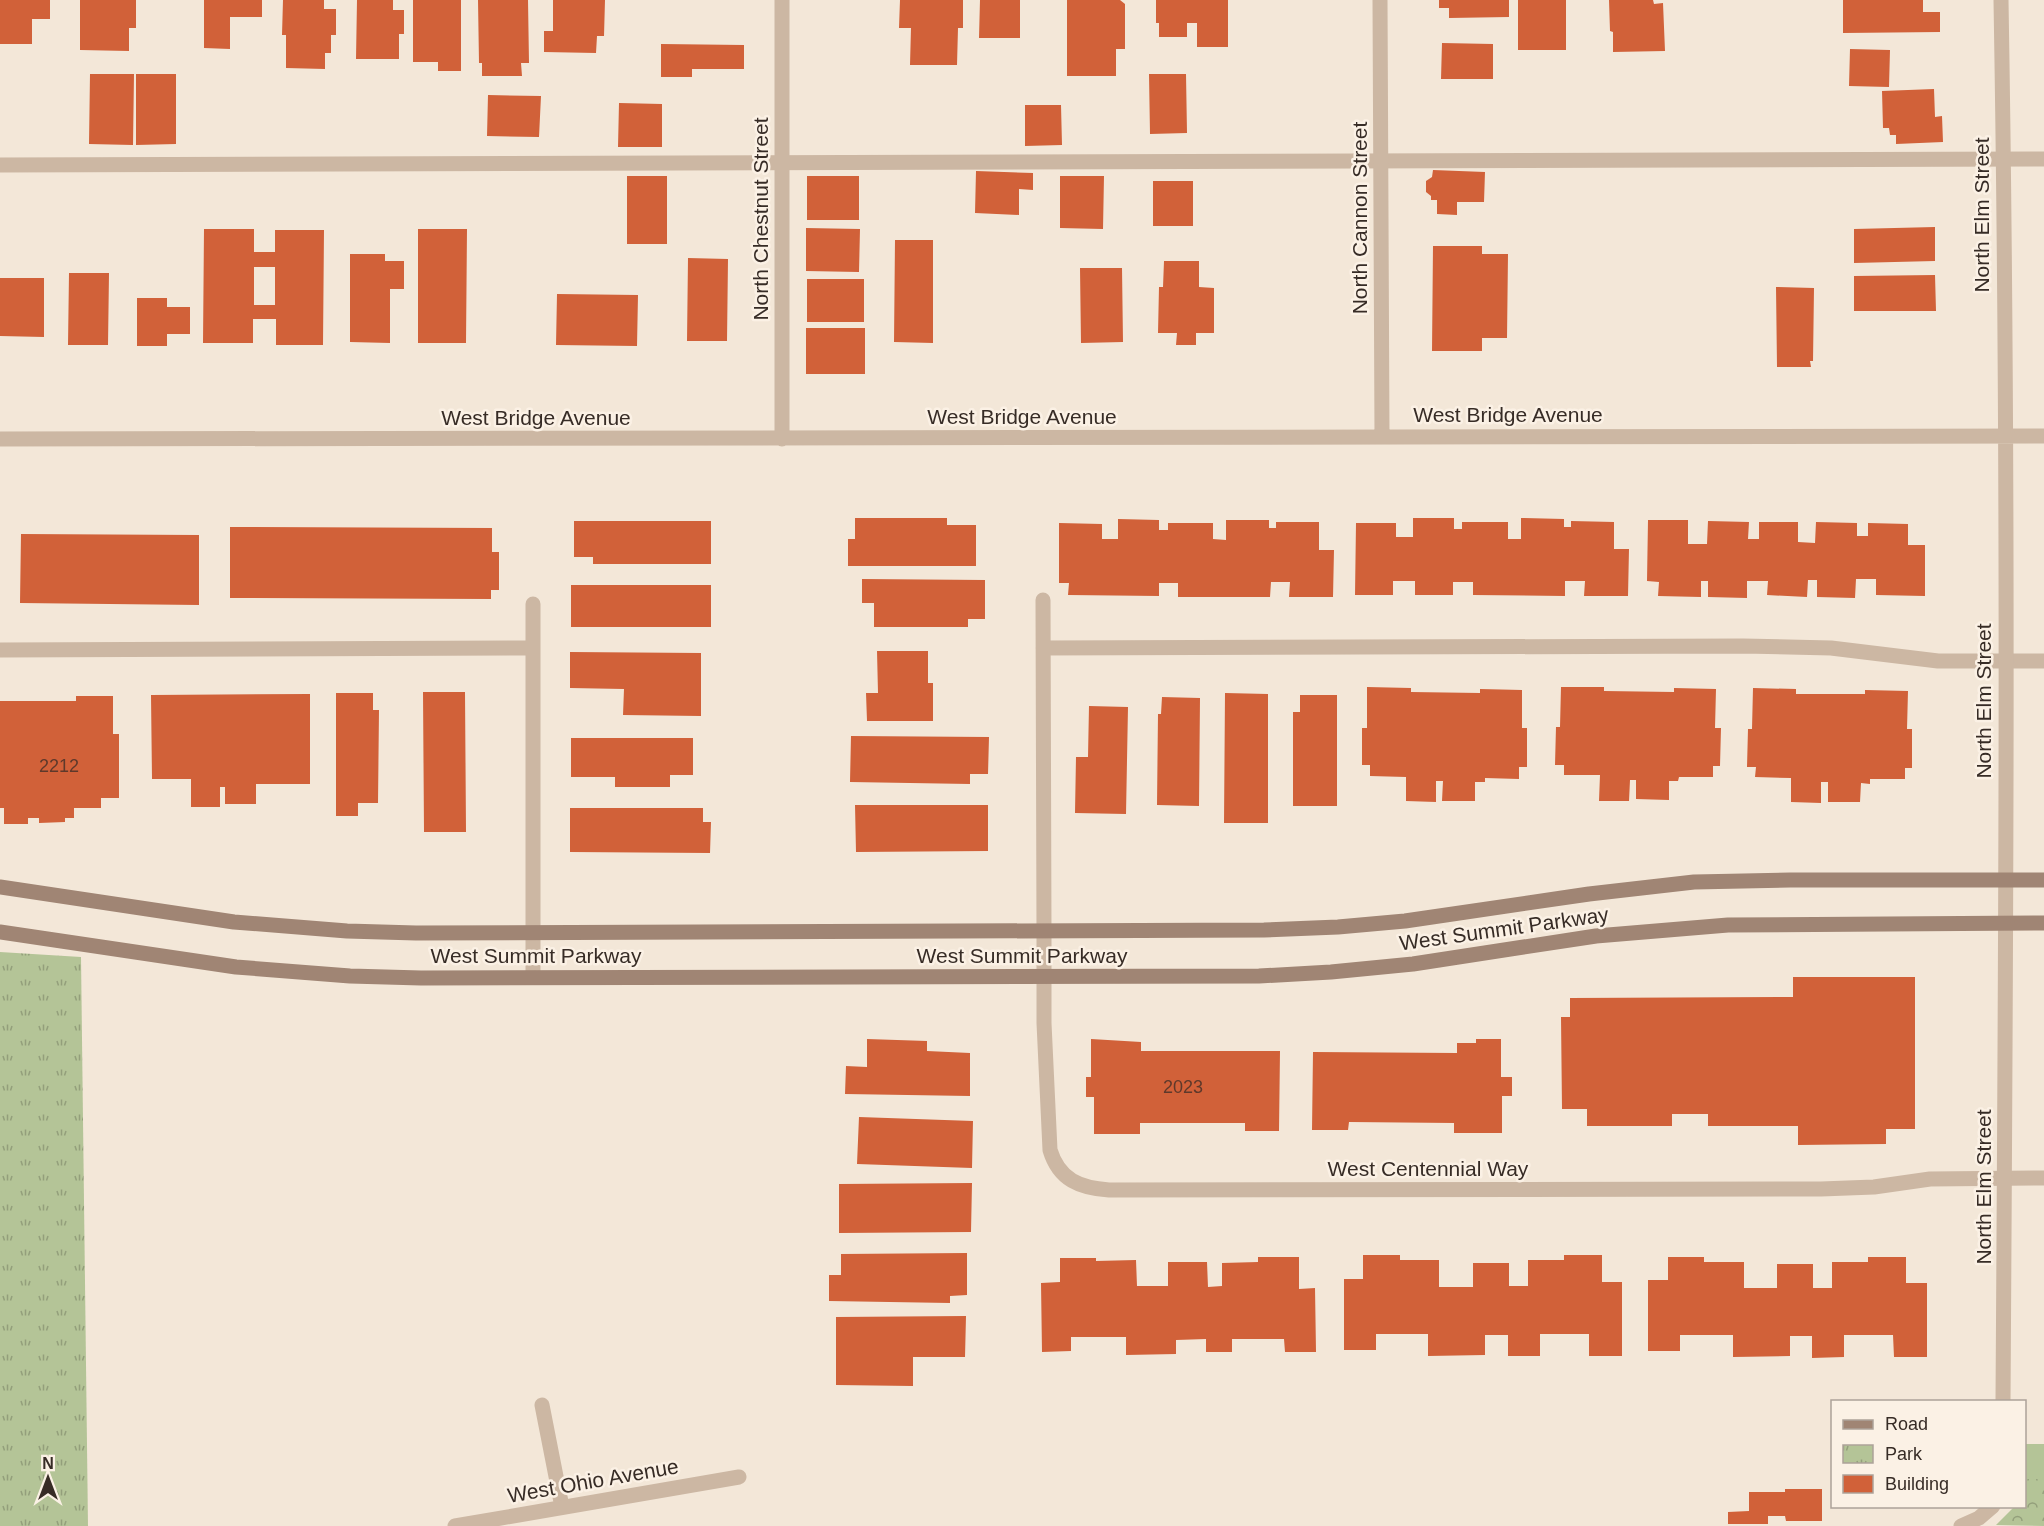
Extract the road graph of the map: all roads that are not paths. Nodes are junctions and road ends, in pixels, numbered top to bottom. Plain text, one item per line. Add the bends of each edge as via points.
1 (782, 0) edge
2 (1380, 0) edge
3 (2001, 0) edge
4 (2003, 159) junction
5 (2044, 159) edge
6 (782, 162) junction
7 (1382, 162) junction
8 (0, 165) edge
9 (1382, 436) junction
10 (2005, 436) junction
11 (2044, 436) edge
12 (782, 439) junction
13 (0, 440) edge
14 (1043, 600) dead end
15 (533, 604) dead end
16 (533, 648) junction
17 (1043, 648) junction
18 (0, 650) edge
19 (2005, 661) junction
20 (2044, 661) edge
21 (2005, 880) junction
22 (2044, 880) edge
23 (0, 887) edge
24 (2006, 923) junction
25 (2044, 923) edge
26 (1044, 931) junction
27 (0, 932) edge
28 (533, 933) junction
29 (533, 977) junction
30 (1044, 977) junction
31 (2044, 1178) edge
32 (2005, 1179) junction
33 (2003, 1400) edge
34 (542, 1405) dead end
35 (739, 1477) dead end
36 (561, 1507) junction
37 (1990, 1508) edge
38 (455, 1526) edge
39 (1961, 1526) edge

1 - 6 street, North Chestnut Street
2 - 7 street, North Cannon Street
3 - 4 street, North Elm Street
4 - 5 street
4 - 7 street
4 - 10 street, North Elm Street
6 - 7 street
6 - 8 street
6 - 12 street, North Chestnut Street
7 - 9 street, North Cannon Street
9 - 10 street, West Bridge Avenue
9 - 12 street, West Bridge Avenue
10 - 11 street, West Bridge Avenue
10 - 19 street, North Elm Street
12 - 13 street, West Bridge Avenue
14 - 17 street, West Centennial Way
15 - 16 street
16 - 18 street
16 - 28 street
17 - 19 street via 1743,646 1839,649 1938,661
17 - 26 street, West Centennial Way
19 - 20 street
19 - 21 street, North Elm Street
21 - 22 street, West Summit Parkway
21 - 24 street, North Elm Street
21 - 26 street, West Summit Parkway via 1694,882 1338,927
23 - 28 street, West Summit Parkway via 234,922 416,933
24 - 25 street, West Summit Parkway
24 - 30 street, West Summit Parkway via 1728,925 1596,936 1413,964 1331,972
24 - 32 street, North Elm Street
26 - 28 street, West Summit Parkway
26 - 30 street, West Centennial Way
27 - 29 street, West Summit Parkway via 290,972 421,978
28 - 29 street
29 - 30 street, West Summit Parkway
30 - 32 street, West Centennial Way via 1050,1150 1063,1175 1088,1188 1821,1189 1930,1179
31 - 32 street, West Centennial Way
32 - 33 street, North Elm Street
34 - 36 street
35 - 36 street, West Ohio Avenue
36 - 38 street, West Ohio Avenue
37 - 39 street

